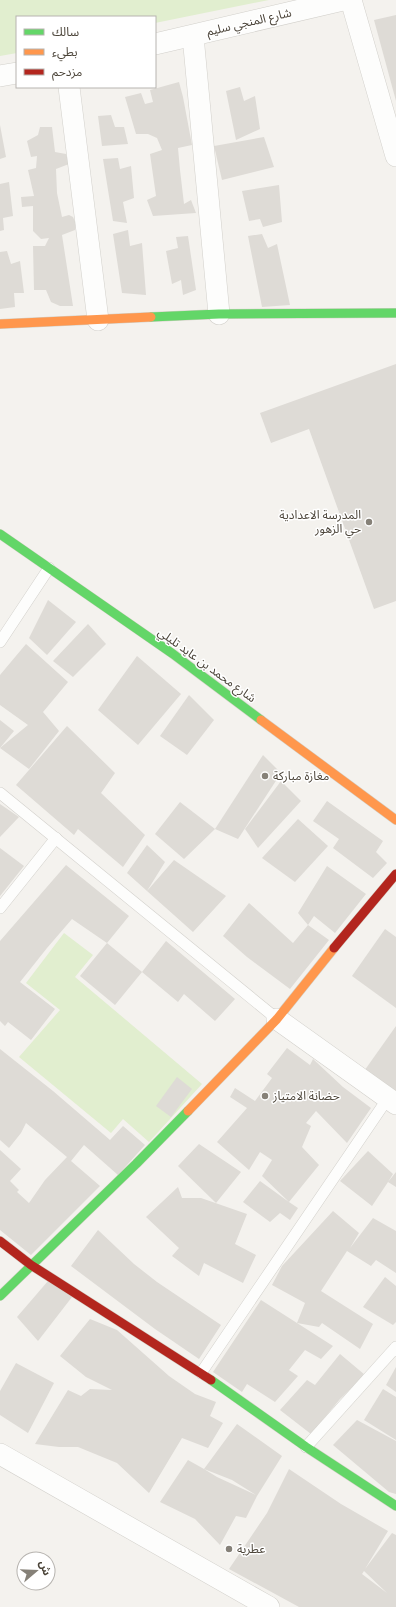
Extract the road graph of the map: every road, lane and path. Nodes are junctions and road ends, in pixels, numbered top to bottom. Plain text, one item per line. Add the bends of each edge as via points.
1 (343, 0) edge
2 (351, 0) edge
3 (193, 36) junction
4 (156, 44) edge
5 (16, 73) edge
6 (0, 76) edge
7 (69, 88) edge
8 (396, 156) edge
9 (396, 313) edge
10 (219, 314) junction
11 (98, 320) junction
12 (0, 324) edge
13 (0, 534) edge
14 (49, 568) junction
15 (0, 642) edge
16 (0, 793) edge
17 (396, 820) edge
18 (56, 838) junction
19 (396, 874) edge
20 (0, 908) edge
21 (277, 1019) junction
22 (392, 1101) edge
23 (0, 1240) edge
24 (31, 1265) junction
25 (0, 1296) edge
26 (396, 1347) edge
27 (201, 1373) junction
28 (306, 1447) junction
29 (0, 1454) edge
30 (396, 1506) edge
31 (269, 1607) edge

1 - 3 street, شارع المنجي سليم
2 - 8 street
3 - 4 street, شارع المنجي سليم
3 - 10 street
5 - 6 street
7 - 11 street
9 - 10 street
10 - 11 street
11 - 12 street
13 - 14 street, شارع محمد بن عايد تليلي
14 - 15 lane
14 - 17 street, شارع محمد بن عايد تليلي via 173,654
16 - 18 lane
18 - 20 lane
18 - 21 lane
19 - 21 street
21 - 22 street
21 - 24 street via 136,1164
22 - 27 lane
23 - 24 street
24 - 25 street
24 - 27 street
26 - 28 lane
27 - 28 street
28 - 30 street
29 - 31 street

